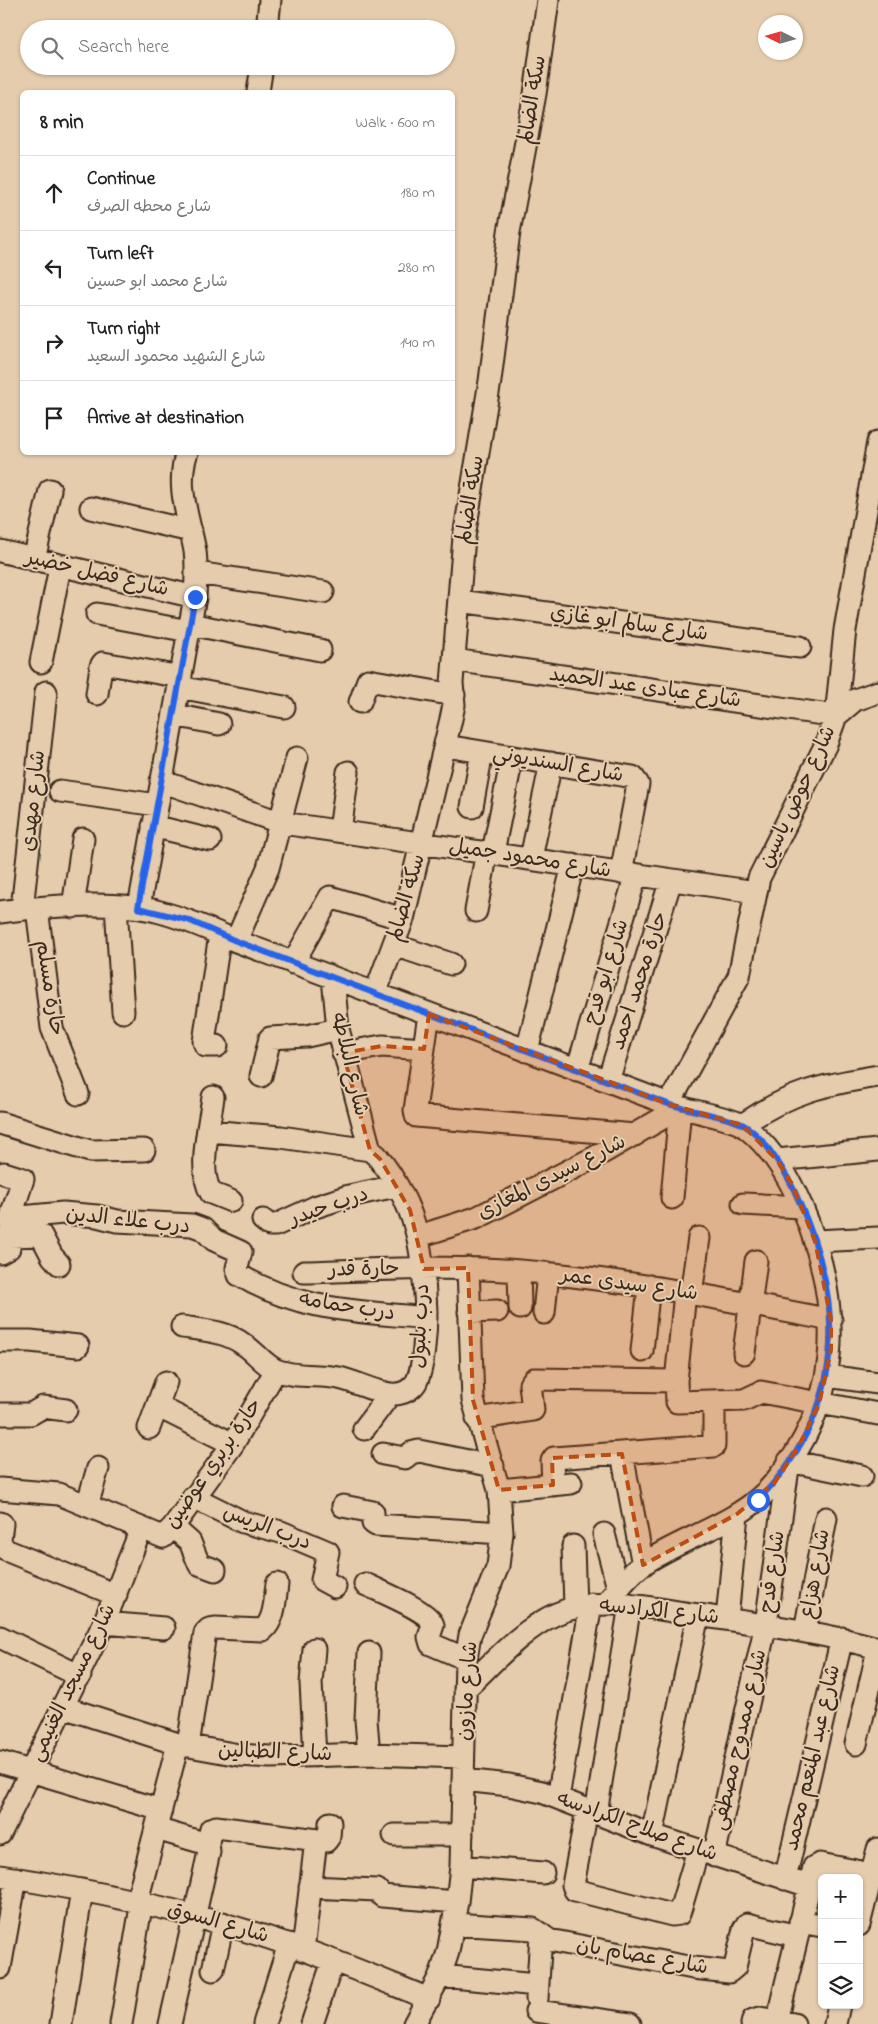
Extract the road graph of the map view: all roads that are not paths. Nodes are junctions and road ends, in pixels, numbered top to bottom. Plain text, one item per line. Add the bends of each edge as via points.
1 (270, 0) edge
2 (548, 0) edge
3 (267, 20) edge
4 (261, 75) edge
5 (258, 90) edge
6 (878, 442) edge
7 (187, 455) edge
8 (50, 490) dead end
9 (91, 508) dead end
10 (191, 531) junction
11 (0, 551) edge
12 (34, 560) junction
13 (60, 567) junction
14 (197, 573) junction
15 (323, 592) dead end
16 (195, 597) junction
17 (459, 601) junction
18 (97, 614) dead end
19 (189, 628) junction
20 (800, 647) dead end
21 (320, 650) dead end
22 (454, 660) junction
23 (41, 662) dead end
24 (180, 682) junction
25 (46, 692) dead end
26 (878, 692) edge
27 (97, 694) dead end
28 (454, 695) junction
29 (360, 702) dead end
30 (284, 707) dead end
31 (174, 715) junction
32 (836, 716) junction
33 (219, 724) dead end
34 (446, 746) junction
35 (482, 752) junction
36 (297, 758) dead end
37 (551, 763) junction
38 (348, 772) dead end
39 (509, 773) dead end
40 (161, 781) junction
41 (60, 791) dead end
42 (157, 805) junction
43 (472, 807) dead end
44 (282, 822) junction
45 (153, 826) junction
46 (340, 830) junction
47 (83, 839) dead end
48 (210, 840) dead end
49 (423, 842) junction
50 (490, 852) junction
51 (531, 858) junction
52 (573, 865) junction
53 (628, 874) junction
54 (671, 880) junction
55 (756, 892) junction
56 (116, 906) junction
57 (73, 907) junction
58 (138, 908) junction
59 (29, 909) junction
60 (476, 911) dead end
61 (0, 912) edge
62 (403, 919) junction
63 (228, 938) junction
64 (394, 945) junction
65 (293, 963) junction
66 (451, 964) dead end
67 (333, 978) junction
68 (375, 994) junction
69 (123, 1012) dead end
70 (429, 1014) junction
71 (338, 1029) junction
72 (217, 1046) dead end
73 (424, 1049) junction
74 (527, 1051) junction
75 (343, 1053) junction
76 (577, 1070) junction
77 (261, 1076) dead end
78 (878, 1076) edge
79 (608, 1081) junction
80 (78, 1094) dead end
81 (213, 1097) dead end
82 (674, 1106) junction
83 (0, 1123) edge
84 (742, 1125) junction
85 (208, 1132) junction
86 (635, 1135) junction
87 (144, 1150) dead end
88 (370, 1150) junction
89 (878, 1150) edge
90 (778, 1160) junction
91 (4, 1173) dead end
92 (396, 1186) junction
93 (672, 1198) dead end
94 (230, 1201) dead end
95 (744, 1204) dead end
96 (802, 1207) junction
97 (263, 1220) dead end
98 (7, 1236) edge
99 (419, 1236) junction
100 (699, 1238) dead end
101 (878, 1238) edge
102 (815, 1241) junction
103 (756, 1262) dead end
104 (60, 1264) dead end
105 (468, 1268) junction
106 (424, 1269) junction
107 (519, 1271) junction
108 (304, 1272) dead end
109 (548, 1273) junction
110 (242, 1276) joint
111 (649, 1286) junction
112 (688, 1294) junction
113 (750, 1304) junction
114 (520, 1308) dead end
115 (497, 1311) dead end
116 (469, 1312) junction
117 (544, 1313) dead end
118 (426, 1318) junction
119 (832, 1320) junction
120 (182, 1326) dead end
121 (0, 1341) edge
122 (78, 1346) dead end
123 (642, 1351) dead end
124 (744, 1353) dead end
125 (276, 1370) junction
126 (827, 1376) junction
127 (676, 1381) junction
128 (166, 1382) dead end
129 (878, 1383) edge
130 (390, 1394) junction
131 (714, 1401) junction
132 (819, 1404) junction
133 (157, 1406) junction
134 (66, 1410) dead end
135 (0, 1414) edge
136 (878, 1414) edge
137 (477, 1419) junction
138 (149, 1428) dead end
139 (364, 1429) dead end
140 (233, 1444) junction
141 (382, 1454) dead end
142 (622, 1454) junction
143 (789, 1461) junction
144 (494, 1466) junction
145 (98, 1468) dead end
146 (862, 1476) dead end
147 (0, 1489) edge
148 (499, 1490) junction
149 (193, 1497) junction
150 (87, 1506) junction
151 (343, 1506) dead end
152 (737, 1514) junction
153 (826, 1518) dead end
154 (0, 1523) edge
155 (173, 1527) junction
156 (140, 1529) junction
157 (502, 1533) junction
158 (604, 1534) dead end
159 (0, 1540) edge
160 (573, 1546) dead end
161 (643, 1565) junction
162 (215, 1570) dead end
163 (277, 1584) dead end
164 (365, 1584) dead end
165 (335, 1587) dead end
166 (116, 1595) junction
167 (604, 1602) junction
168 (698, 1615) junction
169 (726, 1619) junction
170 (104, 1624) junction
171 (766, 1624) junction
172 (164, 1628) dead end
173 (805, 1630) junction
174 (0, 1637) edge
175 (842, 1638) junction
176 (314, 1648) dead end
177 (878, 1649) edge
178 (369, 1653) dead end
179 (466, 1659) junction
180 (80, 1676) junction
181 (465, 1689) junction
182 (63, 1707) junction
183 (856, 1744) dead end
184 (183, 1745) junction
185 (369, 1754) junction
186 (315, 1756) junction
187 (463, 1758) junction
188 (0, 1762) edge
189 (30, 1771) junction
190 (463, 1780) junction
191 (558, 1798) junction
192 (592, 1812) junction
193 (158, 1819) junction
194 (330, 1822) dead end
195 (0, 1834) edge
196 (652, 1834) junction
197 (394, 1835) dead end
198 (462, 1835) junction
199 (316, 1840) junction
200 (208, 1842) junction
201 (878, 1849) edge
202 (706, 1853) junction
203 (461, 1866) junction
204 (543, 1873) dead end
205 (872, 1874) junction
206 (8, 1877) edge
207 (785, 1879) junction
208 (809, 1886) junction
209 (310, 1887) junction
210 (82, 1890) junction
211 (139, 1901) junction
212 (457, 1902) junction
213 (196, 1916) junction
214 (861, 1919) edge
215 (223, 1923) junction
216 (454, 1924) junction
217 (818, 1926) edge
218 (798, 1929) junction
219 (541, 1934) junction
220 (296, 1947) junction
221 (333, 1961) junction
222 (0, 1968) edge
223 (213, 1970) dead end
224 (440, 1976) junction
225 (537, 1985) junction
226 (429, 1998) junction
227 (838, 2009) edge
228 (536, 2017) edge
229 (785, 2023) edge
230 (60, 2024) edge
231 (121, 2024) edge
232 (170, 2024) edge
233 (264, 2024) edge
234 (312, 2024) edge
235 (414, 2024) edge
236 (630, 2024) edge
237 (752, 2024) edge
238 (835, 2024) edge

1 - 3 street
2 - 17 street, سكة الضالم via 536,94 510,232 490,382 464,537
4 - 5 street
6 - 32 street, شارع حوض ياسين via 846,630
7 - 10 street via 182,483 184,508
8 - 12 street
9 - 10 street
10 - 14 street
11 - 12 street, شارع فضل خضير
12 - 13 street, شارع فضل خضير
13 - 16 street, شارع فضل خضير
13 - 23 street
14 - 15 street
14 - 16 street
16 - 19 street
17 - 20 street, شارع سالم ابو غازي
17 - 22 street, سكة الضالم
18 - 19 street
19 - 21 street
19 - 24 street
22 - 28 street, سكة الضالم
22 - 32 street, شارع عبادى عبد الحميد
24 - 27 street via 103,663
24 - 30 street
24 - 31 street
25 - 59 street, شارع مهدى
26 - 32 street via 855,700
28 - 29 street via 368,680
28 - 34 street, سكة الضالم
31 - 33 street
31 - 40 street
32 - 55 street, شارع حوض ياسين via 826,744 759,878
34 - 35 street, شارع السنديوني
34 - 49 street, سكة الضالم
35 - 37 street, شارع السنديوني
35 - 43 street
36 - 44 street
37 - 51 street
37 - 53 street, شارع السنديوني via 636,780
38 - 46 street
39 - 50 street
40 - 42 street
40 - 44 street, شارع محمود جميل
41 - 42 street
42 - 45 street
44 - 46 street, شارع محمود جميل
44 - 63 street via 268,868
45 - 48 street
45 - 58 street
46 - 49 street, شارع محمود جميل
47 - 57 street
49 - 50 street, شارع محمود جميل
49 - 62 street, سكة الضالم
50 - 51 street, شارع محمود جميل
50 - 60 street
51 - 52 street, شارع محمود جميل
52 - 53 street, شارع محمود جميل
52 - 74 street
53 - 54 street, شارع محمود جميل
53 - 76 street, شارع ابو قدح
54 - 55 street, شارع محمود جميل
54 - 79 street, حارة محمد احمد
55 - 82 street, شارع حوض ياسين via 739,976
56 - 57 street
56 - 58 street
56 - 69 street
57 - 59 street
58 - 63 street via 188,920
59 - 61 street
59 - 80 street, حارة مسلم via 52,1028
62 - 64 street, سكة الضالم
62 - 65 street via 330,897
63 - 65 street
63 - 72 street via 204,1042 206,1046
64 - 66 street
64 - 68 street, سكة الضالم
65 - 67 street
67 - 68 street
67 - 71 street, شارع البلاطه
68 - 70 street
70 - 73 street
70 - 74 street
71 - 75 street, شارع البلاطه
71 - 77 street via 307,1036 270,1038
73 - 75 street via 382,1046
73 - 86 street via 416,1116
74 - 76 street
75 - 88 street, شارع البلاطه
76 - 79 street
78 - 84 street via 824,1085 795,1094
79 - 82 street
81 - 85 street
82 - 84 street
82 - 86 street, شارع سيدى المغازى
82 - 93 street
83 - 87 street via 90,1151
84 - 90 street
85 - 88 street via 281,1137
85 - 94 street via 205,1177 208,1187 211,1194
86 - 99 street, شارع سيدى المغازى via 484,1214
88 - 92 street, درب بلبول
89 - 90 street
90 - 96 street
91 - 98 street via 23,1178
92 - 97 street, درب حيدر via 349,1196 276,1225 269,1225
92 - 99 street, درب بلبول via 410,1210
95 - 96 street
96 - 102 street
98 - 104 street via 41,1235
98 - 110 street, درب علاء الدين via 63,1213 192,1225 214,1240 241,1252 237,1268
99 - 106 street, درب بلبول
100 - 112 street
101 - 102 street
102 - 119 street
103 - 113 street
105 - 106 street, شارع سيدى عمر
105 - 107 street, شارع سيدى عمر
105 - 116 street, شارع مازون
106 - 108 street, حارة قدر
106 - 118 street, درب بلبول
107 - 109 street, شارع سيدى عمر
107 - 114 street
109 - 111 street, شارع سيدى عمر
109 - 117 street
110 - 118 street, درب حمامه via 315,1306
111 - 112 street, شارع سيدى عمر
111 - 123 street
112 - 113 street, شارع سيدى عمر
112 - 127 street
113 - 119 street, شارع سيدى عمر
113 - 124 street
115 - 116 street
116 - 137 street, شارع مازون via 471,1381
118 - 130 street, درب بلبول via 419,1380 407,1391
119 - 126 street
120 - 125 street, درب بلبول via 232,1337
121 - 122 street via 30,1340
125 - 130 street, درب بلبول via 341,1379
125 - 140 street, حارة بربري عوضين
126 - 129 street
126 - 132 street
127 - 131 street via 677,1402
127 - 137 street via 534,1379 530,1384 533,1410
128 - 133 street
130 - 139 street
131 - 132 street via 748,1400 758,1392
131 - 142 street via 714,1446
132 - 136 street
132 - 143 street
133 - 138 street
133 - 140 street
134 - 135 street via 43,1407 31,1414
137 - 144 street, شارع مازون
140 - 149 street, حارة بربري عوضين
141 - 144 street via 405,1458 418,1451
142 - 148 street via 553,1458 562,1484
142 - 161 street
143 - 146 street
143 - 152 street via 758,1500
143 - 171 street, شارع قدح
144 - 148 street, شارع مازون
145 - 150 street
147 - 150 street via 59,1494
148 - 157 street, شارع مازون
149 - 155 street, حارة بربري عوضين
149 - 165 street, درب الريس via 243,1522 281,1532 328,1552 322,1580
150 - 156 street
151 - 157 street via 373,1512 376,1525
152 - 161 street
152 - 169 street
153 - 173 street, شارع هزاع
154 - 159 street
155 - 156 street, حارة بربري عوضين via 163,1537
155 - 162 street via 190,1542 199,1564
156 - 166 street, شارع مسجد الغنيمى
157 - 179 street, شارع مازون via 498,1566 470,1635
158 - 167 street
159 - 166 street via 8,1551
160 - 167 street
161 - 167 street
163 - 184 street via 272,1617 263,1630 215,1628 205,1633
164 - 179 street via 429,1618 433,1625 430,1644
166 - 170 street, شارع مسجد الغنيمى
167 - 168 street, شارع الكرادسه
167 - 181 street, شارع الكرادسه via 555,1615 533,1628
167 - 191 street
167 - 192 street
168 - 169 street, شارع الكرادسه
168 - 196 street
169 - 171 street, شارع الكرادسه
170 - 172 street
170 - 180 street, شارع مسجد الغنيمى
171 - 173 street, شارع الكرادسه
171 - 202 street, شارع ممدوح مصطفى
173 - 175 street, شارع الكرادسه
174 - 180 street
175 - 177 street, شارع الكرادسه
175 - 207 street, شارع عبد المنعم محمد
176 - 186 street
177 - 183 street
178 - 185 street via 366,1712
179 - 181 street, شارع مازون
180 - 182 street, شارع مسجد الغنيمى
181 - 187 street, شارع مازون
182 - 184 street, شارع الطبالين
182 - 189 street, شارع مسجد الغنيمى
184 - 186 street, شارع الطبالين via 239,1755
184 - 193 street
185 - 186 street, شارع الطبالين
185 - 187 street, شارع الطبالين
187 - 190 street, شارع مازون
188 - 189 street
189 - 193 street
189 - 195 street, شارع مسجد الغنيمى
190 - 191 street, شارع صلاح الكرادسه via 509,1784
190 - 198 street, شارع مازون
191 - 192 street, شارع صلاح الكرادسه
192 - 196 street, شارع صلاح الكرادسه
192 - 202 street, شارع ممدوح مصطفى via 573,1885 575,1890 672,1915 679,1914
193 - 200 street
193 - 211 street
194 - 199 street via 328,1840
196 - 202 street, شارع صلاح الكرادسه
197 - 198 street
198 - 203 street, شارع مازون
199 - 200 street via 216,1827 211,1829
199 - 209 street
200 - 213 street via 209,1852
201 - 205 street
202 - 207 street, شارع صلاح الكرادسه
203 - 204 street
203 - 212 street, شارع مازون
205 - 208 street via 820,1864 814,1867
205 - 214 street
206 - 210 street, شارع السوق
206 - 222 street
207 - 208 street, شارع صلاح الكرادسه
208 - 218 street
209 - 212 street via 377,1890 382,1896
209 - 220 street
210 - 211 street, شارع السوق
210 - 230 street
211 - 213 street, شارع السوق
211 - 231 street
212 - 216 street, شارع مازون
213 - 215 street, شارع السوق
213 - 232 street
215 - 220 street, شارع السوق
215 - 223 street
216 - 219 street, شارع عصام بان via 533,1929
216 - 224 street, شارع مازون
217 - 218 street
218 - 219 street, شارع عصام بان via 747,1924 735,1968 729,1972 558,1941
218 - 229 street
219 - 225 street
220 - 221 street, شارع السوق
220 - 233 street
221 - 226 street, شارع السوق
221 - 234 street
224 - 225 street
224 - 226 street, شارع مازون
225 - 228 street
226 - 235 street, شارع مازون
227 - 238 street
228 - 236 street
229 - 237 street via 760,2018

